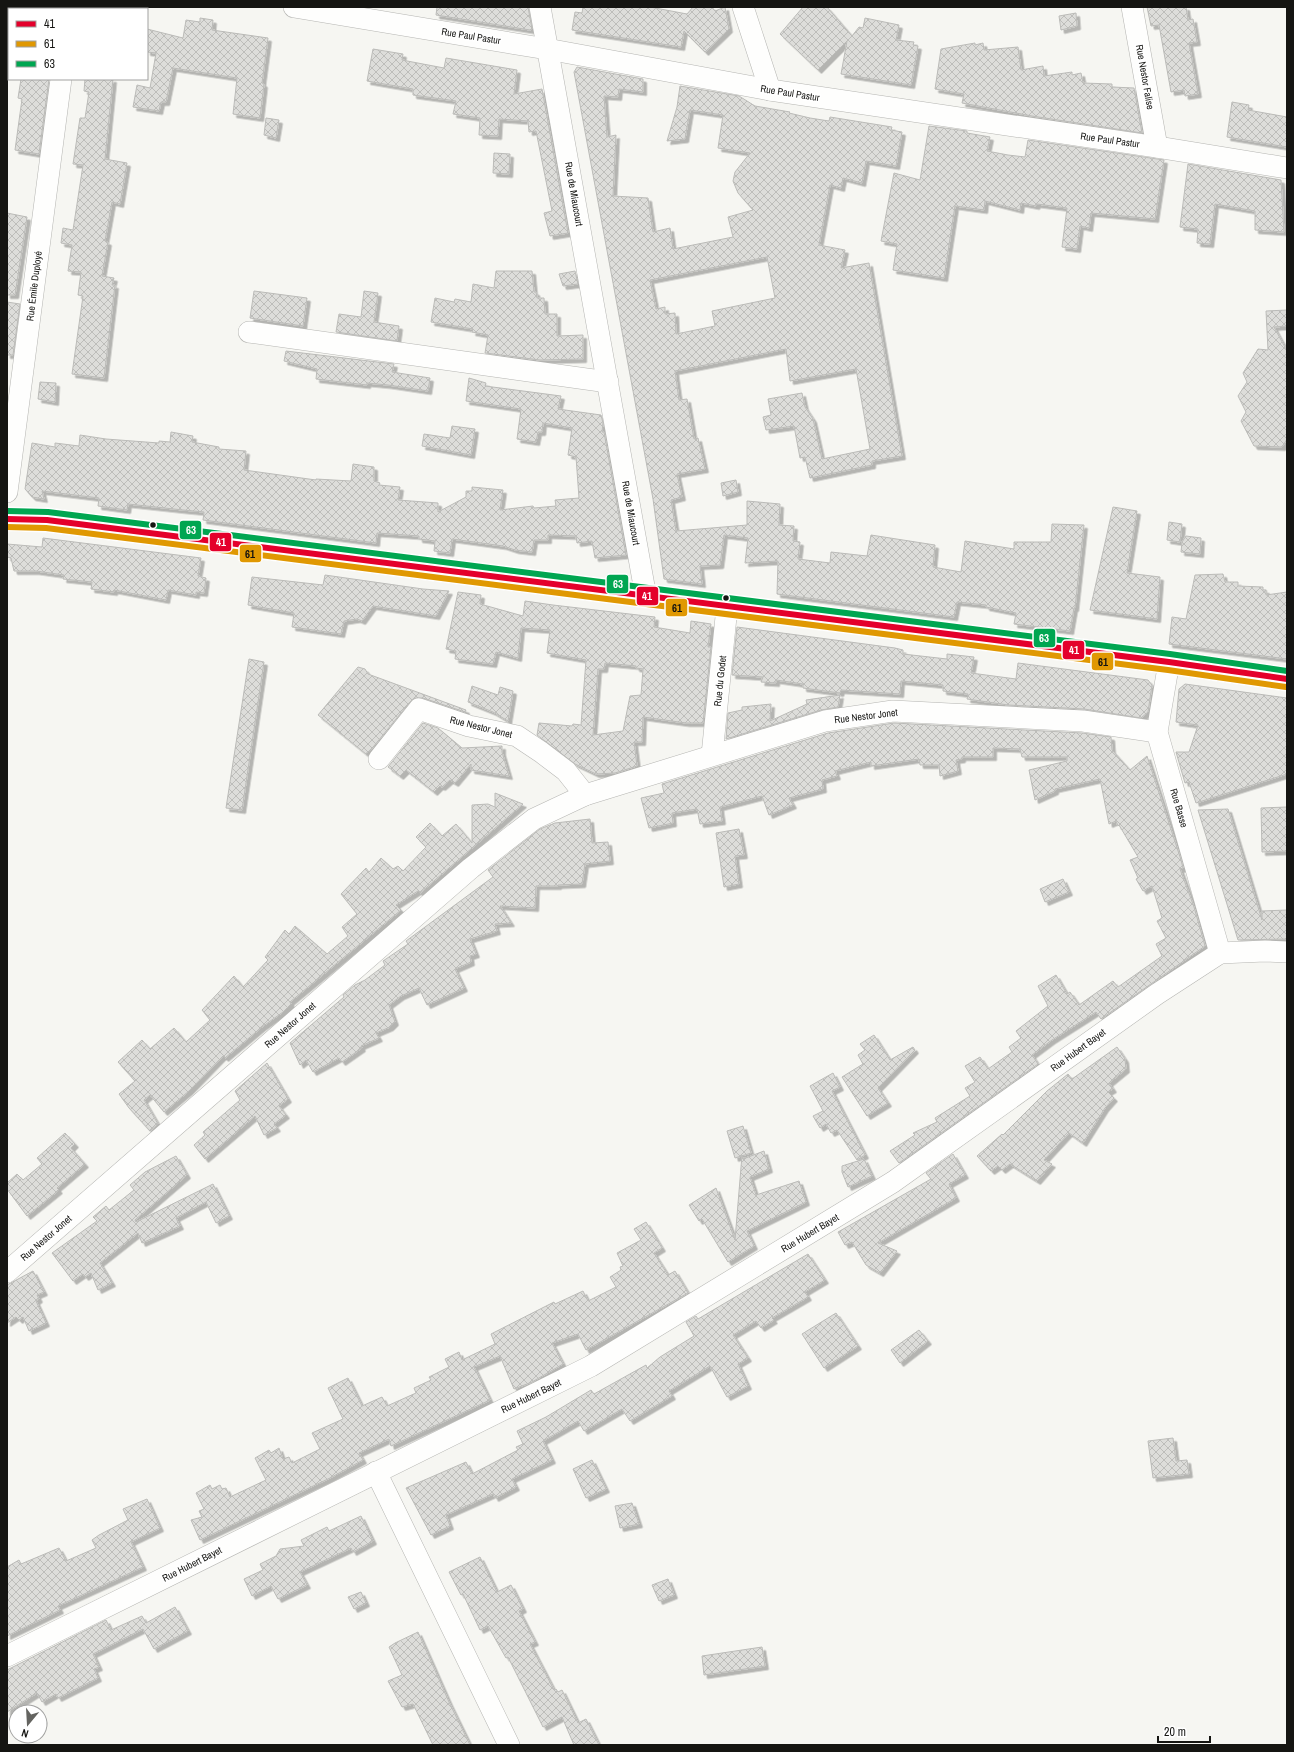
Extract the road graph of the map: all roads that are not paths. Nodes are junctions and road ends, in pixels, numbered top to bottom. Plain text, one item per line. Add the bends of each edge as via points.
1 (294, 7) edge
2 (540, 7) edge
3 (743, 7) edge
4 (1132, 7) edge
5 (547, 48) junction
6 (61, 80) edge
7 (770, 90) junction
8 (1157, 147) junction
9 (1287, 168) edge
10 (249, 332) dead end
11 (608, 382) junction
12 (7, 492) edge
13 (7, 519) edge
14 (646, 597) junction
15 (727, 607) junction
16 (1169, 662) junction
17 (1287, 679) edge
18 (1157, 732) junction
19 (712, 755) junction
20 (379, 759) dead end
21 (585, 795) junction
22 (1287, 952) edge
23 (1220, 953) junction
24 (7, 1272) edge
25 (376, 1472) junction
26 (7, 1656) edge
27 (509, 1745) edge

1 - 5 street, Rue Paul Pastur
2 - 5 street, Rue de Miaucourt
3 - 7 street
4 - 8 street, Rue Nestor Falise
5 - 7 street, Rue Paul Pastur
5 - 11 street, Rue de Miaucourt
6 - 12 street, Rue Émile Duployé
7 - 8 street, Rue Paul Pastur
8 - 9 street, Rue Paul Pastur
10 - 11 street
11 - 14 street, Rue de Miaucourt
13 - 14 main road via 47,520
14 - 15 main road
15 - 16 main road
15 - 19 street, Rue du Godet
16 - 17 main road
16 - 18 street, Rue Basse
18 - 19 street, Rue Nestor Jonet via 1083,721 893,712 825,721
18 - 23 street, Rue Basse
19 - 21 street, Rue Nestor Jonet
20 - 21 street, Rue Nestor Jonet via 419,709 469,726 517,736 566,771
21 - 24 street, Rue Nestor Jonet via 534,818 471,868
22 - 23 street
23 - 25 street, Rue Hubert Bayet via 1157,994 893,1182 591,1366
25 - 26 street, Rue Hubert Bayet
25 - 27 street

